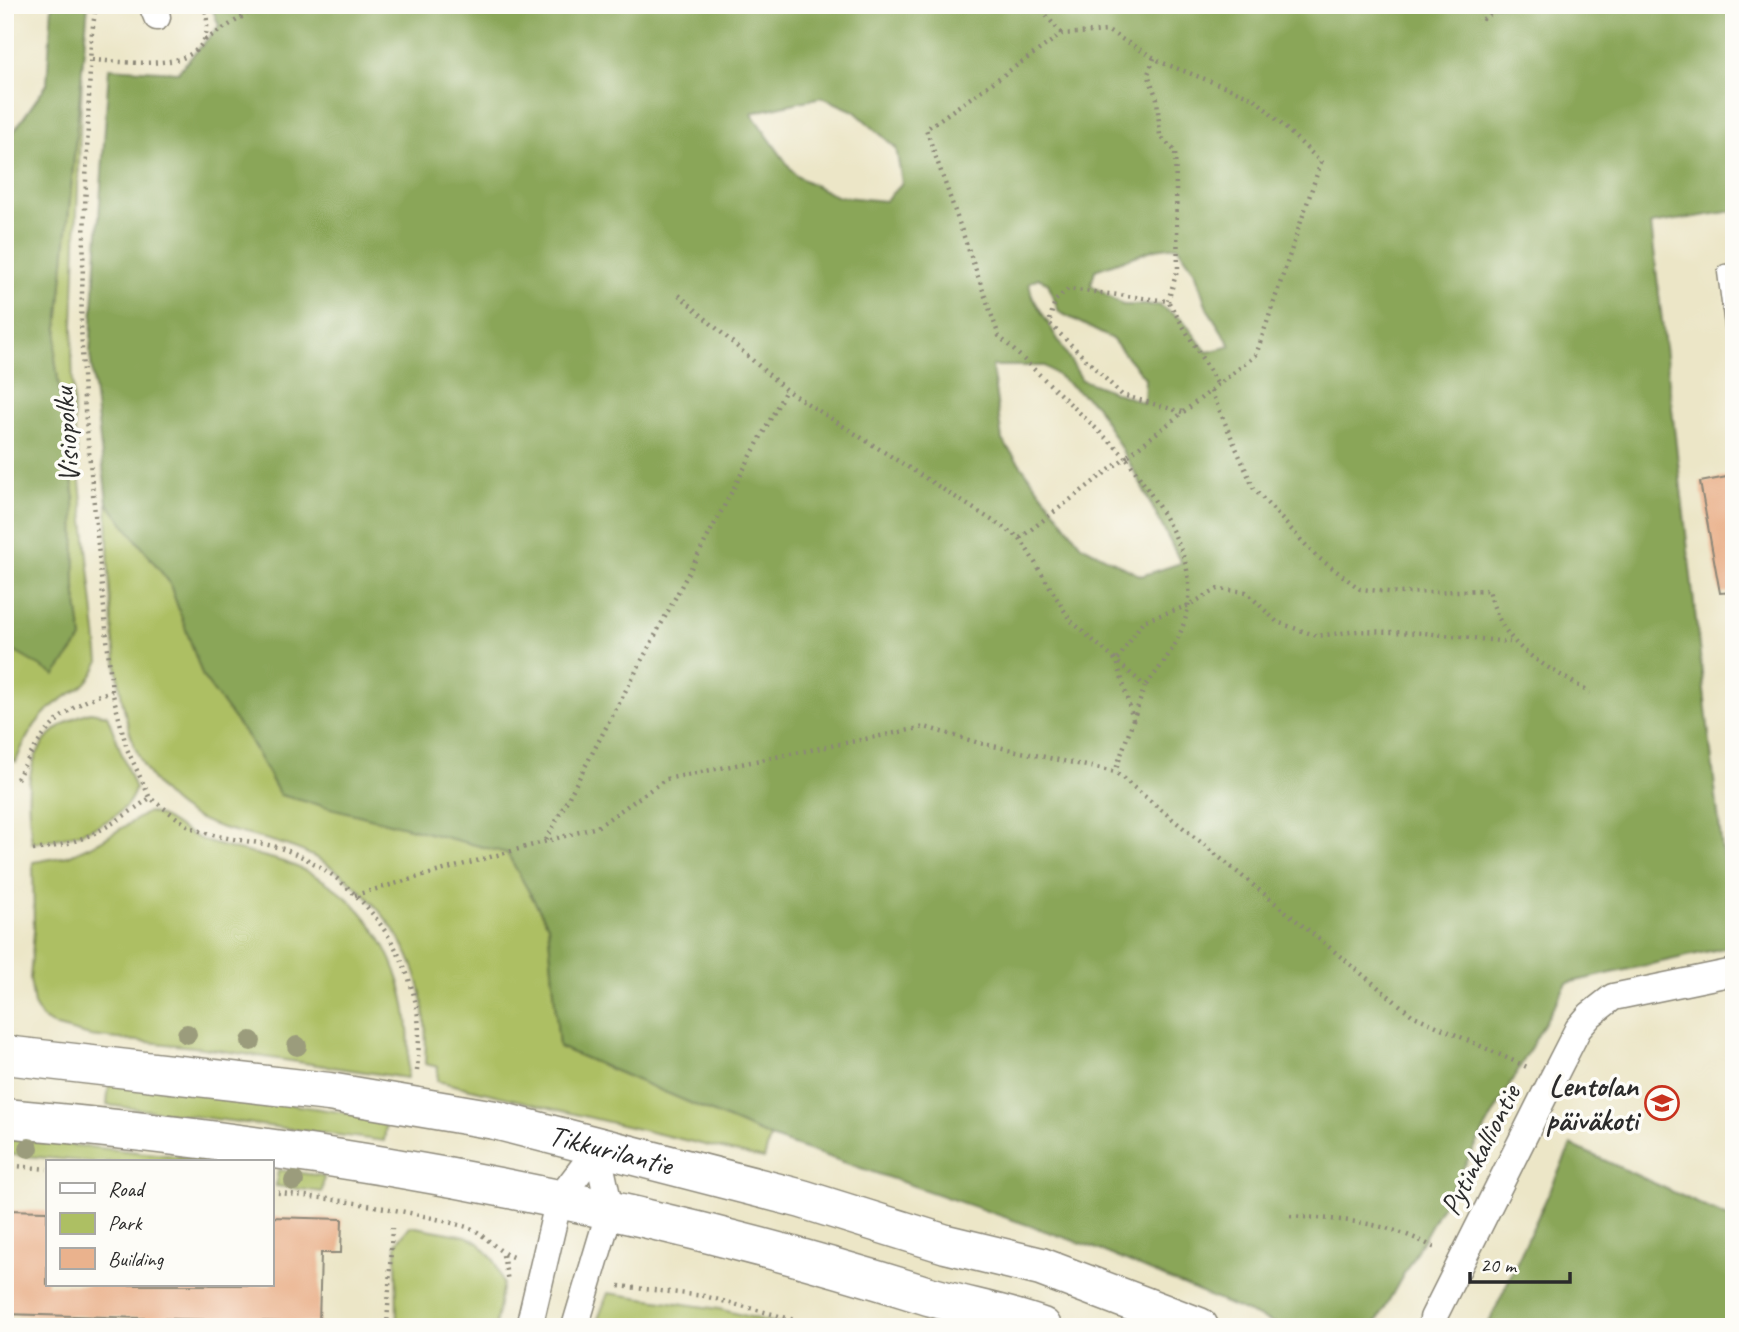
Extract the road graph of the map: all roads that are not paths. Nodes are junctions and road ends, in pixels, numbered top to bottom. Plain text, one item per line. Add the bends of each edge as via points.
1 (1734, 271) edge
2 (1734, 341) edge
3 (1734, 972) edge
4 (5, 1055) edge
5 (5, 1118) edge
6 (597, 1149) junction
7 (559, 1199) junction
8 (610, 1210) junction
9 (1429, 1324) edge
10 (529, 1327) edge
11 (575, 1327) edge
12 (1042, 1327) edge
13 (1199, 1327) edge

1 - 2 lane via 1725,272
3 - 9 street, Pytinkalliontie via 1613,997 1590,1015 1578,1029
4 - 6 main road, Tikkurilantie via 329,1092 495,1120
5 - 7 main road, Tikkurilantie via 270,1146
6 - 7 street
6 - 8 street
6 - 13 main road, Tikkurilantie via 802,1199 946,1244 1041,1267
7 - 8 main road, Tikkurilantie
7 - 10 street
8 - 11 street
8 - 12 main road, Tikkurilantie via 829,1265

